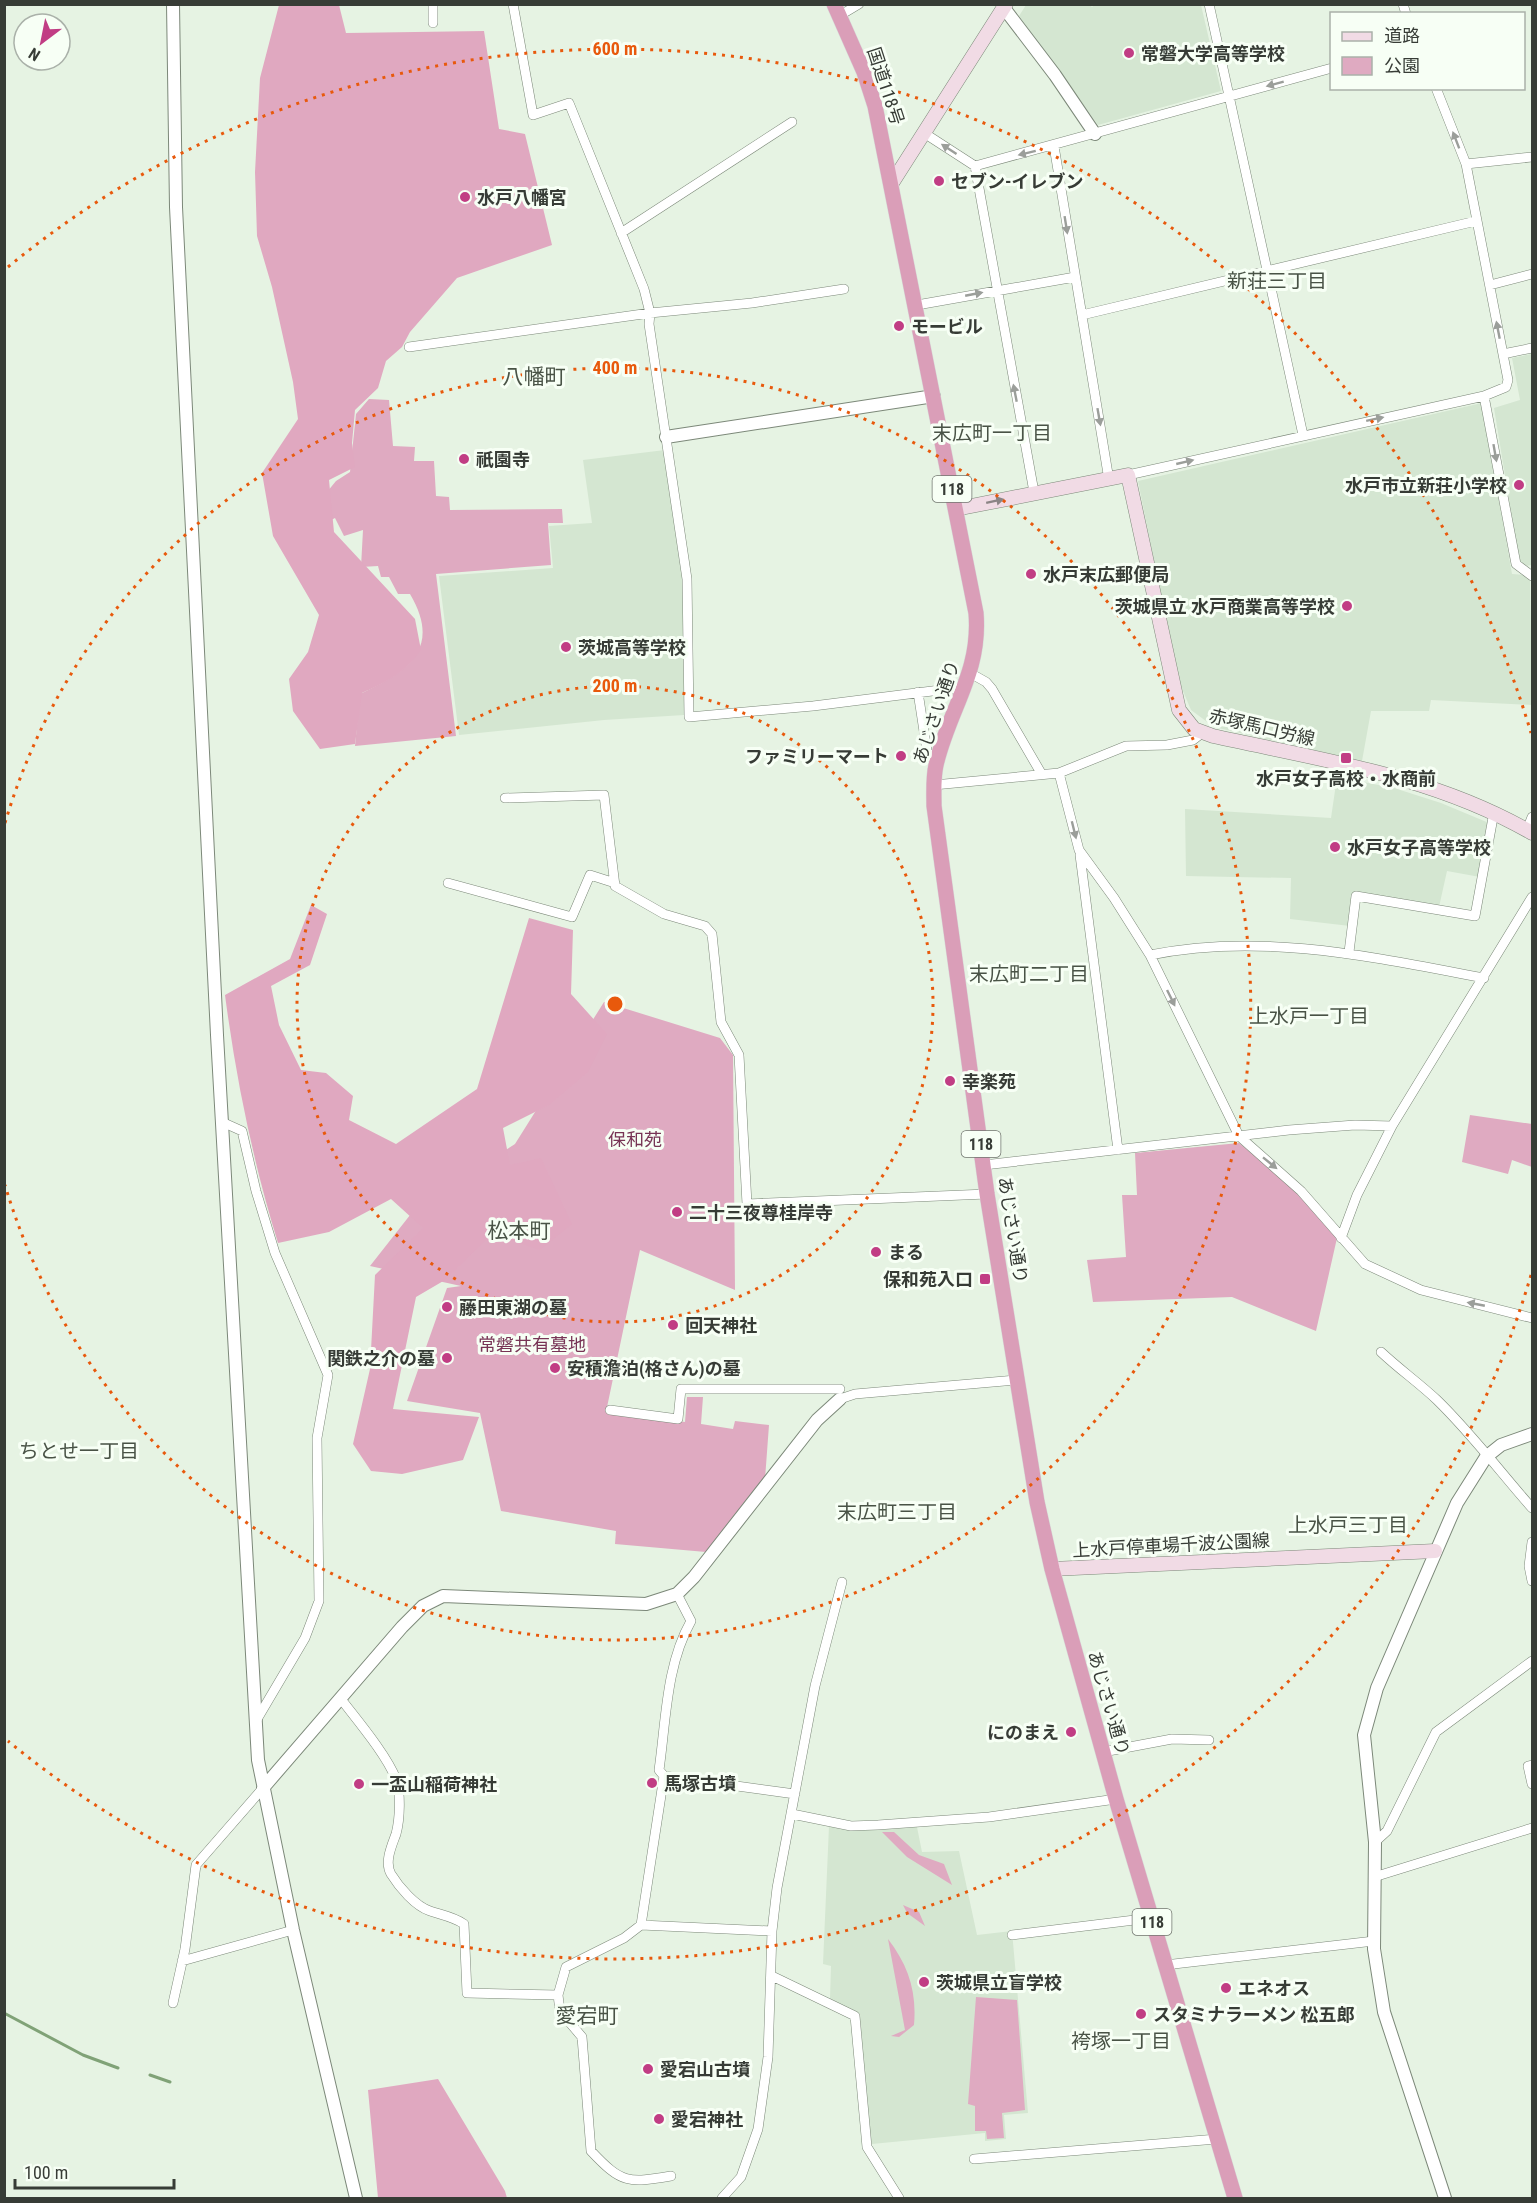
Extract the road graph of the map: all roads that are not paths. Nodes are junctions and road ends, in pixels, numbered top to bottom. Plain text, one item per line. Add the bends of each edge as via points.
1 (173, 4) edge
2 (433, 4) edge
3 (513, 4) edge
4 (860, 4) edge
5 (1209, 4) edge
6 (1005, 6) edge
7 (837, 10) edge
8 (433, 23) dead end
9 (1330, 69) edge
10 (1437, 90) edge
11 (1230, 96) junction
12 (792, 122) dead end
13 (924, 133) junction
14 (1095, 134) junction
15 (1054, 146) junction
16 (1533, 157) edge
17 (1466, 164) junction
18 (975, 166) junction
19 (892, 183) junction
20 (1476, 220) junction
21 (621, 233) junction
22 (1268, 271) junction
23 (1533, 274) edge
24 (1075, 277) junction
25 (1490, 285) junction
26 (844, 289) dead end
27 (996, 290) junction
28 (917, 305) junction
29 (650, 313) junction
30 (1082, 315) junction
31 (409, 346) dead end
32 (1533, 348) edge
33 (1503, 354) junction
34 (934, 396) junction
35 (1484, 396) junction
36 (1303, 435) junction
37 (666, 437) junction
38 (1128, 475) junction
39 (1109, 480) junction
40 (1034, 492) junction
41 (956, 509) junction
42 (1533, 576) edge
43 (967, 680) junction
44 (918, 692) junction
45 (1202, 733) junction
46 (936, 764) junction
47 (1059, 773) junction
48 (1041, 774) junction
49 (934, 785) junction
50 (505, 798) dead end
51 (1494, 812) junction
52 (1531, 827) edge
53 (1079, 850) junction
54 (448, 883) dead end
55 (615, 883) junction
56 (1533, 897) edge
57 (1349, 952) junction
58 (1150, 955) junction
59 (1484, 978) junction
60 (222, 1122) junction
61 (1392, 1126) junction
62 (1239, 1136) junction
63 (1118, 1150) junction
64 (984, 1165) junction
65 (987, 1194) junction
66 (1341, 1238) junction
67 (1533, 1318) edge
68 (1381, 1352) dead end
69 (1016, 1380) junction
70 (840, 1394) junction
71 (610, 1410) dead end
72 (1533, 1434) edge
73 (1486, 1457) junction
74 (1533, 1508) edge
75 (1533, 1542) edge
76 (1434, 1551) junction
77 (1052, 1569) junction
78 (1533, 1581) edge
79 (842, 1582) dead end
80 (677, 1593) junction
81 (1533, 1662) edge
82 (341, 1699) junction
83 (255, 1722) junction
84 (1209, 1740) dead end
85 (1103, 1752) junction
86 (1533, 1765) edge
87 (664, 1776) junction
88 (1533, 1784) edge
89 (263, 1788) junction
90 (795, 1794) junction
91 (1116, 1799) junction
92 (792, 1814) junction
93 (1533, 1828) edge
94 (1375, 1842) junction
95 (1374, 1876) junction
96 (1151, 1918) junction
97 (641, 1925) junction
98 (293, 1930) junction
99 (772, 1931) junction
100 (1012, 1935) dead end
101 (1374, 1941) junction
102 (182, 1961) junction
103 (1165, 1965) junction
104 (771, 1976) junction
105 (558, 1995) junction
106 (173, 2003) dead end
107 (1217, 2139) junction
108 (974, 2159) dead end
109 (671, 2176) dead end
110 (355, 2196) edge
111 (722, 2199) edge
112 (899, 2199) edge
113 (1235, 2199) edge
114 (1445, 2199) edge

1 - 60 street via 176,198
2 - 8 street
3 - 21 street via 533,115 569,103
4 - 7 street
5 - 11 street
6 - 13 main road
6 - 14 street
7 - 19 highway, 国道118号 / 118 via 875,106
9 -> 11 street
17 -> 10 street
11 - 14 street
11 - 22 street
12 - 21 street
18 -> 13 street
13 - 19 main road
14 - 15 street
15 -> 18 street
15 -> 24 street
16 - 17 street
17 - 20 street
18 - 27 street
19 - 28 highway, あじさい通り / 118
20 - 22 street
20 - 25 street
21 - 29 street
22 - 30 street
22 - 36 street
23 - 25 street
24 - 27 street
24 - 30 street
33 -> 25 street
26 - 29 street
28 -> 27 street
40 -> 27 street
28 - 34 highway, あじさい通り / 118
29 - 31 street
29 - 37 street
30 -> 39 street
32 - 33 street
33 - 35 street via 1506,387
34 - 37 street
34 - 41 highway, あじさい通り / 118
36 -> 35 street
35 -> 42 street via 1516,564
38 -> 36 street
37 - 44 street via 687,579 689,717
38 - 39 main road
38 - 45 main road, 赤塚馬口労線 via 1179,710 1186,722
39 - 40 main road
41 -> 40 main road
41 - 43 highway, あじさい通り / 118 via 977,625 975,654
43 - 44 street
43 - 46 highway, あじさい通り / 118
43 - 48 street via 986,682 992,689
44 - 46 street via 927,751
45 - 47 street via 1193,740 1167,745 1126,746
45 - 51 main road, 赤塚馬口労線 via 1372,770 1434,788
46 - 49 highway, あじさい通り / 118
47 - 48 street
47 -> 53 street
48 - 49 street
49 - 64 highway, あじさい通り / 118
50 - 55 street via 604,795
51 - 52 main road, 赤塚馬口労線
51 - 57 street via 1475,916 1356,896
53 - 58 street
53 - 63 street
54 - 55 street via 572,917 590,875
55 - 65 street via 664,914 705,926 712,934 721,1022 739,1055 747,1204
56 - 59 street
57 - 58 street via 1228,945
57 - 59 street
58 -> 62 street
59 - 61 street
60 - 83 street
60 - 83 street via 242,1131 275,1253 328,1374 317,1438 319,1601 305,1638
61 - 62 street via 1355,1125
61 - 66 street via 1357,1195
62 - 63 street
62 -> 66 street via 1301,1191
63 - 64 street
64 - 65 highway, あじさい通り / 118
65 - 69 highway, あじさい通り / 118
67 -> 66 street via 1421,1290 1365,1264
68 - 73 street via 1437,1400 1479,1444
69 - 70 street
69 - 77 highway, あじさい通り / 118
70 - 71 street via 681,1389 678,1419
70 - 80 street via 694,1577
72 - 73 street via 1501,1445
73 - 74 street
73 - 76 street via 1457,1503
75 - 78 street via 1529,1566
76 - 77 main road, 上水戸停車場千波公園線
76 - 94 street via 1377,1688 1364,1735
77 - 85 highway, あじさい通り / 118
79 - 90 street via 815,1686
80 - 82 street via 646,1604 443,1596 416,1613
80 - 87 street via 691,1621 680,1641 672,1677 659,1770
81 - 94 street via 1436,1732 1387,1831
82 - 89 street
82 - 105 street via 364,1727 396,1779 399,1805 389,1872 414,1902 427,1911 464,1924 467,1993
83 - 89 street
84 - 85 street via 1172,1739
85 - 91 highway, あじさい通り / 118
86 - 88 street via 1528,1766
87 - 90 street
87 - 97 street
89 - 98 street
89 - 102 street via 196,1865
90 - 92 street
91 - 92 street via 989,1817 878,1825 851,1826
91 - 96 highway, あじさい通り / 118
92 - 99 street
93 - 95 street
94 - 95 street
95 - 101 street
96 - 100 street
96 - 103 highway, あじさい通り / 118
97 - 99 street
97 - 105 street via 624,1938 566,1967
98 - 102 street
98 - 110 street
99 - 104 street
101 - 103 street
101 - 114 street via 1384,2012
102 - 106 street
103 - 107 highway, あじさい通り / 118
104 - 111 street via 768,2058 758,2129 741,2178
104 - 112 street via 855,2016 867,2147
105 - 109 street via 560,2011 582,2037 591,2151 624,2180
107 - 108 street
107 - 113 highway, あじさい通り / 118

